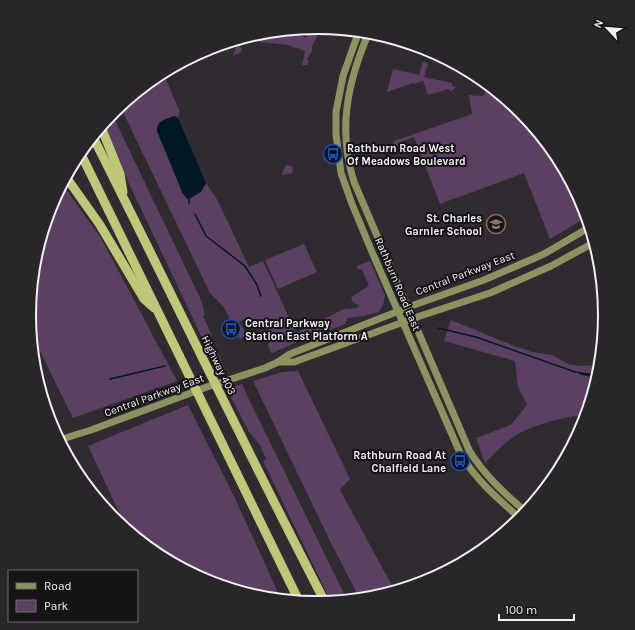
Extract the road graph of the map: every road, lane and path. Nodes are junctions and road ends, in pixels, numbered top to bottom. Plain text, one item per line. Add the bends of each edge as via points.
1 (357, 37) edge
2 (367, 38) edge
3 (103, 133) edge
4 (95, 144) edge
5 (84, 160) edge
6 (70, 182) edge
7 (124, 201) junction
8 (586, 230) edge
9 (590, 245) edge
10 (407, 308) junction
11 (398, 311) junction
12 (158, 312) junction
13 (412, 319) junction
14 (403, 322) junction
15 (278, 362) junction
16 (65, 438) edge
17 (522, 508) edge
18 (516, 514) edge
19 (296, 595) edge
20 (322, 596) edge

1 - 11 street, Rathburn Road East via 338,95 337,152 352,204
2 - 10 street, Rathburn Road East via 348,97 345,132 350,170
3 - 7 highway via 120,174
4 - 7 highway, Highway 403
5 - 12 highway
6 - 12 highway via 104,231 144,299
7 - 20 highway, Highway 403
8 - 10 street, Central Parkway East via 544,254 484,280
9 - 13 street, Central Parkway East via 551,266 490,293
10 - 11 street, Central Parkway East
10 - 13 street, Rathburn Road East
11 - 14 street, Rathburn Road East
11 - 15 street, Central Parkway East via 290,354
12 - 19 highway
13 - 14 street, Central Parkway East
13 - 17 street, Rathburn Road East via 469,450 489,479
14 - 15 street, Central Parkway East via 294,362
14 - 18 street, Rathburn Road East via 461,455 483,486
15 - 16 street, Central Parkway East

